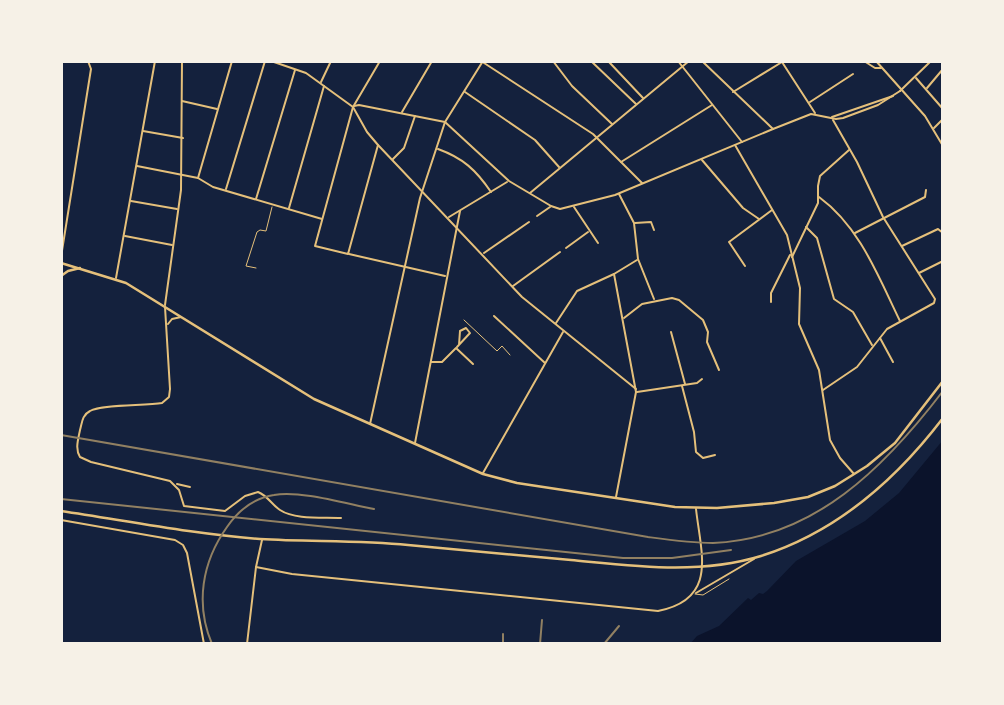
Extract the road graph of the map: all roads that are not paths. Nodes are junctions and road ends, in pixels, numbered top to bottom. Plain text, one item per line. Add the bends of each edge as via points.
1 (88, 61) edge
2 (155, 61) edge
3 (182, 61) edge
4 (232, 61) edge
5 (265, 61) edge
6 (271, 61) edge
7 (331, 61) edge
8 (380, 61) edge
9 (432, 61) edge
10 (553, 61) edge
11 (591, 61) edge
12 (677, 61) edge
13 (689, 61) edge
14 (701, 61) edge
15 (782, 61) edge
16 (864, 61) edge
17 (876, 61) edge
18 (931, 61) edge
19 (482, 62) edge
20 (609, 62) edge
21 (682, 67) junction
22 (881, 68) junction
23 (295, 69) junction
24 (943, 69) edge
25 (853, 74) dead end
26 (915, 77) junction
27 (322, 84) junction
28 (926, 89) junction
29 (900, 91) junction
30 (465, 92) junction
31 (733, 92) junction
32 (644, 99) junction
33 (181, 101) junction
34 (808, 103) junction
35 (637, 104) junction
36 (712, 105) junction
37 (353, 107) junction
38 (943, 109) edge
39 (218, 110) junction
40 (402, 113) junction
41 (815, 113) junction
42 (415, 115) junction
43 (831, 117) junction
44 (943, 119) edge
45 (445, 122) junction
46 (613, 124) junction
47 (934, 128) junction
48 (773, 129) junction
49 (142, 131) junction
50 (183, 138) junction
51 (596, 138) junction
52 (742, 142) junction
53 (378, 145) junction
54 (735, 145) junction
55 (943, 146) edge
56 (437, 149) junction
57 (850, 149) junction
58 (701, 159) junction
59 (392, 160) junction
60 (621, 162) junction
61 (136, 166) junction
62 (560, 168) junction
63 (181, 174) junction
64 (198, 178) junction
65 (509, 181) junction
66 (643, 183) junction
67 (226, 190) junction
68 (926, 190) dead end
69 (423, 191) junction
70 (491, 192) junction
71 (529, 193) junction
72 (619, 194) junction
73 (819, 197) junction
74 (256, 200) junction
75 (130, 201) junction
76 (273, 205) junction
77 (551, 206) junction
78 (574, 206) junction
79 (179, 209) junction
80 (289, 209) junction
81 (773, 209) junction
82 (460, 211) junction
83 (537, 216) dead end
84 (883, 217) junction
85 (448, 218) junction
86 (322, 219) junction
87 (759, 219) junction
88 (529, 222) dead end
89 (634, 223) junction
90 (457, 226) junction
91 (806, 227) junction
92 (654, 230) dead end
93 (590, 231) junction
94 (854, 233) junction
95 (943, 233) edge
96 (124, 236) junction
97 (598, 243) dead end
98 (172, 245) junction
99 (901, 247) junction
100 (566, 248) dead end
101 (560, 252) dead end
102 (347, 254) junction
103 (484, 254) junction
104 (791, 256) junction
105 (61, 257) edge
106 (638, 259) junction
107 (943, 261) edge
108 (61, 262) edge
109 (746, 266) dead end
110 (405, 267) junction
111 (81, 268) junction
112 (256, 268) dead end
113 (919, 273) junction
114 (614, 274) junction
115 (61, 276) edge
116 (446, 276) junction
117 (116, 279) junction
118 (512, 286) junction
119 (655, 300) junction
120 (771, 302) dead end
121 (165, 306) junction
122 (494, 316) dead end
123 (182, 317) junction
124 (623, 319) junction
125 (464, 320) dead end
126 (900, 321) junction
127 (167, 324) junction
128 (556, 324) junction
129 (564, 331) junction
130 (671, 332) dead end
131 (879, 337) junction
132 (457, 346) junction
133 (873, 346) junction
134 (510, 355) dead end
135 (429, 361) junction
136 (892, 362) dead end
137 (545, 363) junction
138 (473, 364) dead end
139 (719, 370) dead end
140 (702, 379) dead end
141 (943, 381) edge
142 (684, 385) junction
143 (636, 390) junction
144 (822, 391) junction
145 (943, 418) edge
146 (370, 425) junction
147 (415, 444) junction
148 (715, 455) dead end
149 (483, 474) junction
150 (854, 475) junction
151 (174, 484) junction
152 (190, 487) dead end
153 (616, 498) junction
154 (695, 508) junction
155 (61, 510) edge
156 (341, 519) dead end
157 (61, 520) edge
158 (262, 539) junction
159 (760, 556) junction
160 (256, 567) junction
161 (729, 579) dead end
162 (695, 594) junction
163 (204, 644) edge
164 (247, 644) edge

1 - 105 street via 92,69
2 - 49 street
3 - 33 street
4 - 39 street
5 - 67 street
6 - 23 street
7 - 27 street
8 - 37 street
9 - 40 street
10 - 46 street
11 - 35 street
12 - 21 street
13 - 21 street
14 - 31 street
15 - 31 street
15 - 34 street
16 - 22 street
17 - 22 street
18 - 26 street
19 - 30 street
19 - 51 street
20 - 32 street
21 - 32 street
21 - 36 street
22 - 29 street
23 - 27 street
23 - 74 street
24 - 28 street
25 - 34 street
26 - 28 street
26 - 29 street
27 - 37 street
27 - 80 street
28 - 38 street
29 - 43 street
29 - 47 street
30 - 45 street
30 - 62 street via 535,141
31 - 48 street
32 - 35 street
33 - 39 street
33 - 50 street
34 - 41 street
35 - 46 street
36 - 52 street
36 - 60 street
37 - 40 street
37 - 53 street
37 - 86 street
39 - 64 street
40 - 42 street
41 - 43 street
41 - 48 street
42 - 45 street
42 - 59 street via 404,148
43 - 57 street
44 - 47 street
45 - 56 street
45 - 65 street
46 - 51 street
47 - 55 street
48 - 52 street
49 - 50 street
49 - 61 street
50 - 63 street
51 - 60 street
51 - 62 street
52 - 54 street
53 - 59 street
53 - 102 street
54 - 58 street
54 - 81 street
56 - 69 street
56 - 70 street via 469,164
57 - 73 street via 820,177
57 - 84 street
58 - 66 street
58 - 87 street via 743,208
59 - 69 street
60 - 66 street
61 - 63 street
61 - 75 street
62 - 71 street
63 - 64 street
63 - 79 street
64 - 67 street
65 - 70 street
65 - 71 street
66 - 72 street
67 - 74 street
68 - 84 street via 925,197
69 - 85 street
69 - 110 street
70 - 82 street
71 - 77 street
72 - 78 street
72 - 89 street
73 - 91 street
73 - 94 street
74 - 76 street
75 - 79 street
75 - 96 street
76 - 80 street
76 - 112 street via 266,231 257,232 246,266
77 - 78 street
77 - 83 street
78 - 93 street
79 - 98 street
80 - 86 street
81 - 87 street
81 - 104 street via 787,235
82 - 85 street
82 - 90 street
84 - 94 street
84 - 99 street
85 - 90 street
86 - 102 street via 315,246
87 - 109 street via 729,242
88 - 103 street
89 - 92 street via 651,222
89 - 106 street
90 - 103 street
90 - 116 street
91 - 104 street
91 - 133 street via 817,238 834,299 853,312
93 - 97 street
93 - 100 street
94 - 126 street
95 - 99 street via 938,229
96 - 98 street
96 - 117 street
98 - 121 street
99 - 113 street
101 - 118 street
102 - 110 street
103 - 118 street
104 - 120 street via 771,293
104 - 144 street via 800,288 799,324 816,359
106 - 114 street
106 - 119 street
107 - 113 street
108 - 111 main road
110 - 116 street
110 - 146 street
111 - 115 main road
111 - 117 main road
113 - 126 street via 935,301
114 - 124 street
114 - 128 street via 578,291
116 - 135 street
117 - 121 main road
118 - 128 street
119 - 124 street
119 - 139 street via 675,298 698,314
121 - 123 main road
121 - 127 street
122 - 137 street
123 - 127 street
123 - 146 main road via 314,399
124 - 143 street
125 - 134 street via 497,351 502,346
126 - 131 street
127 - 151 street via 167,399 162,404 89,411 77,449 87,461
128 - 129 street
129 - 137 street
129 - 143 street
130 - 142 street
131 - 133 street
131 - 136 street
132 - 132 street via 470,333 466,328 460,331
132 - 135 street via 442,362
132 - 138 street
133 - 144 street via 858,368
135 - 147 street
137 - 149 street
140 - 142 street
141 - 150 main road via 895,443
142 - 143 street
142 - 148 street via 696,452 703,458
143 - 153 street
144 - 150 street via 830,440
145 - 159 main road via 871,497 826,527
146 - 147 main road
147 - 149 main road
149 - 153 main road
150 - 154 main road via 825,491 795,499
151 - 152 street
151 - 156 street via 184,506 229,510 254,492 267,496 287,513
153 - 154 main road
154 - 162 street via 702,561
155 - 158 main road via 187,532
157 - 163 street via 183,545
158 - 159 main road via 371,541 645,567 696,567
158 - 160 street
159 - 162 street
160 - 162 street via 647,611 669,608
160 - 164 street
161 - 162 street via 706,594

